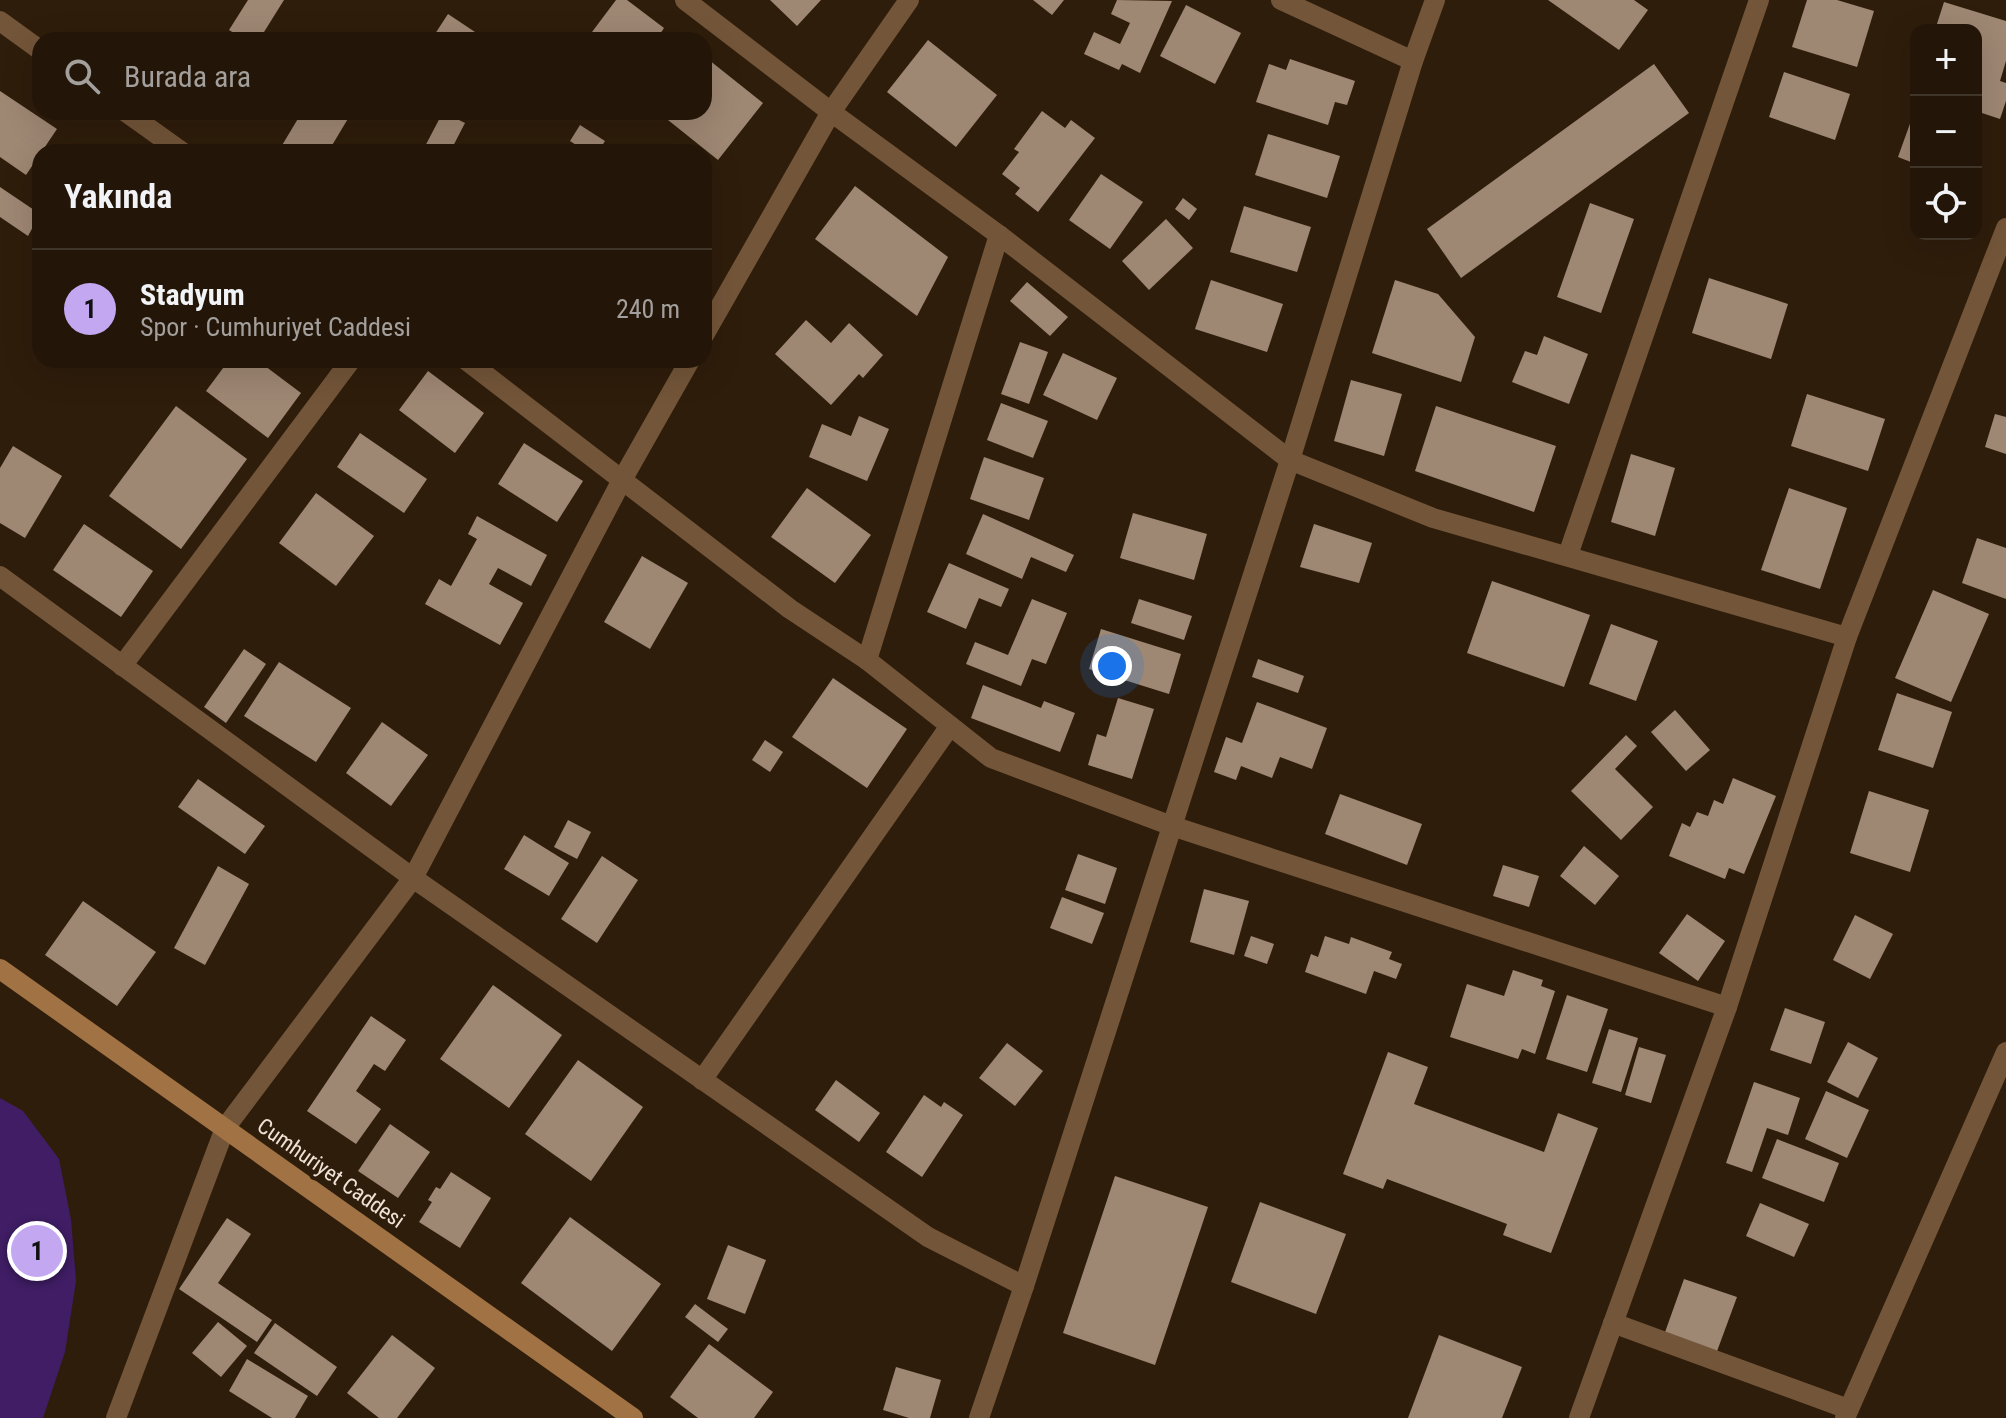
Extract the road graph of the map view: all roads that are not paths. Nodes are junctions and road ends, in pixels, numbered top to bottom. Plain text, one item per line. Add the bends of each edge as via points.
1 (685, 0) edge
2 (909, 0) edge
3 (1281, 0) edge
4 (1435, 0) edge
5 (1759, 0) edge
6 (0, 21) edge
7 (32, 44) edge
8 (1413, 61) junction
9 (831, 112) junction
10 (137, 120) edge
11 (171, 144) edge
12 (2006, 228) edge
13 (999, 235) junction
14 (712, 321) edge
15 (345, 368) edge
16 (476, 368) edge
17 (685, 368) edge
18 (1290, 460) junction
19 (622, 480) junction
20 (1568, 555) junction
21 (0, 576) edge
22 (1847, 637) junction
23 (867, 660) junction
24 (122, 666) junction
25 (950, 726) junction
26 (1172, 826) junction
27 (413, 878) junction
28 (0, 969) edge
29 (1727, 1007) junction
30 (2006, 1052) edge
31 (702, 1080) junction
32 (225, 1128) junction
33 (1024, 1286) junction
34 (1613, 1323) junction
35 (1846, 1413) edge
36 (631, 1417) edge
37 (116, 1418) edge
38 (979, 1418) edge
39 (1579, 1418) edge

1 - 9 street
2 - 9 street
3 - 8 street
4 - 8 street
5 - 20 street
6 - 7 street
8 - 18 street
9 - 13 street
9 - 14 street
10 - 11 street
12 - 22 street
13 - 18 street
13 - 23 street
15 - 24 street
16 - 19 street
17 - 19 street
18 - 20 street via 1433,518
18 - 26 street
19 - 23 street via 790,609
19 - 27 street
20 - 22 street
21 - 24 street
22 - 29 street
23 - 25 street
24 - 27 street
25 - 26 street via 991,758
25 - 31 street
26 - 29 street
26 - 33 street
27 - 31 street
27 - 32 street
28 - 32 main road, Cumhuriyet Caddesi
29 - 34 street
30 - 35 street
31 - 33 street via 928,1237
32 - 36 main road, Cumhuriyet Caddesi
32 - 37 street
33 - 38 street
34 - 35 street
34 - 39 street

